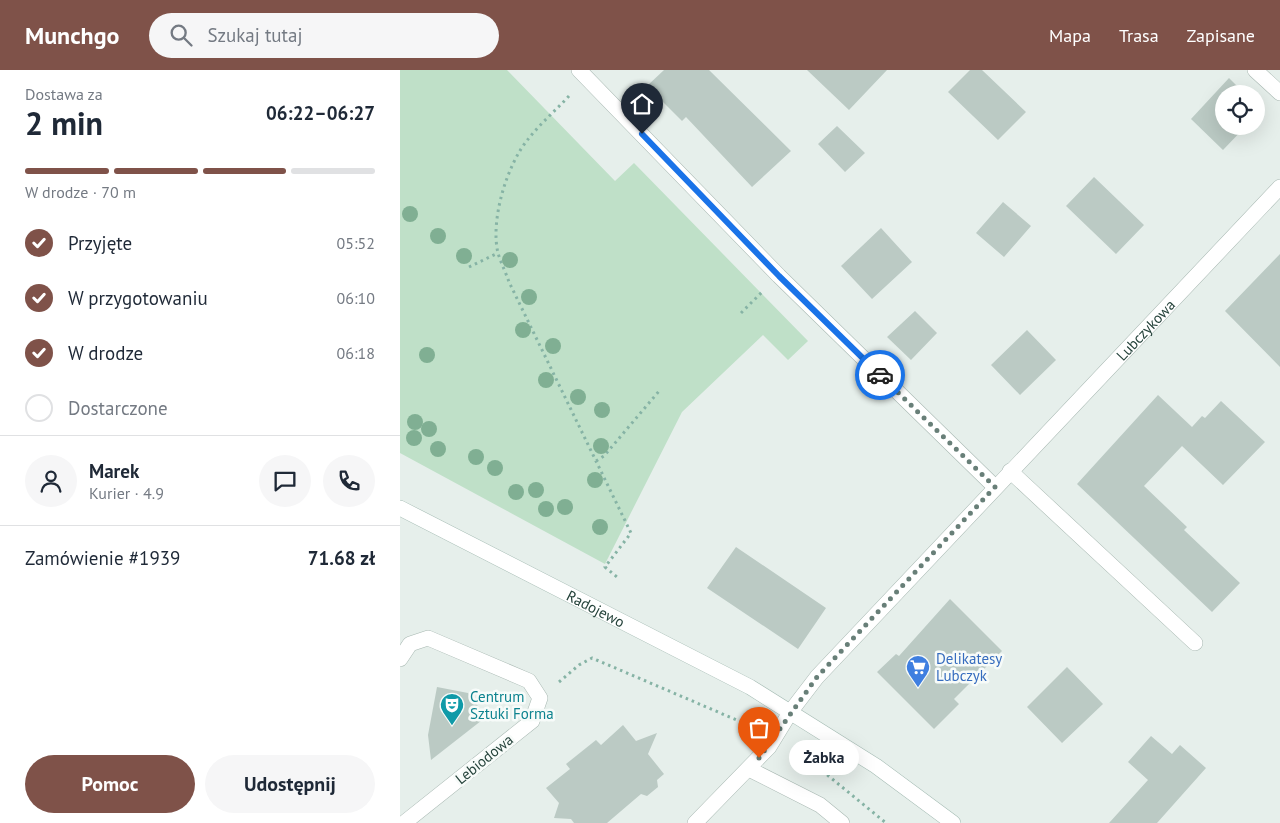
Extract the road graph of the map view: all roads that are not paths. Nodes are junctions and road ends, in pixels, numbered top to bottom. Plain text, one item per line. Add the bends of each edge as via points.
1 (1256, 70) edge
2 (583, 74) edge
3 (1280, 93) edge
4 (1280, 187) edge
5 (1010, 472) junction
6 (995, 487) junction
7 (400, 508) edge
8 (1195, 643) dead end
9 (400, 659) edge
10 (791, 711) junction
11 (749, 769) junction
12 (404, 823) edge
13 (694, 823) edge
14 (842, 823) edge
15 (953, 823) edge

1 - 3 street
2 - 6 street via 779,276
4 - 5 street, Lubczykowa
5 - 6 street, Lubczykowa
5 - 8 street
6 - 10 street, Lubczykowa via 817,677
7 - 10 street, Radojewo
9 - 12 street, Lebiodowa via 410,644 428,638 529,681 540,698 532,721
10 - 11 street, Lubczykowa
10 - 15 street, Radojewo via 876,766
11 - 13 street, Lubczykowa
11 - 14 street via 820,805

